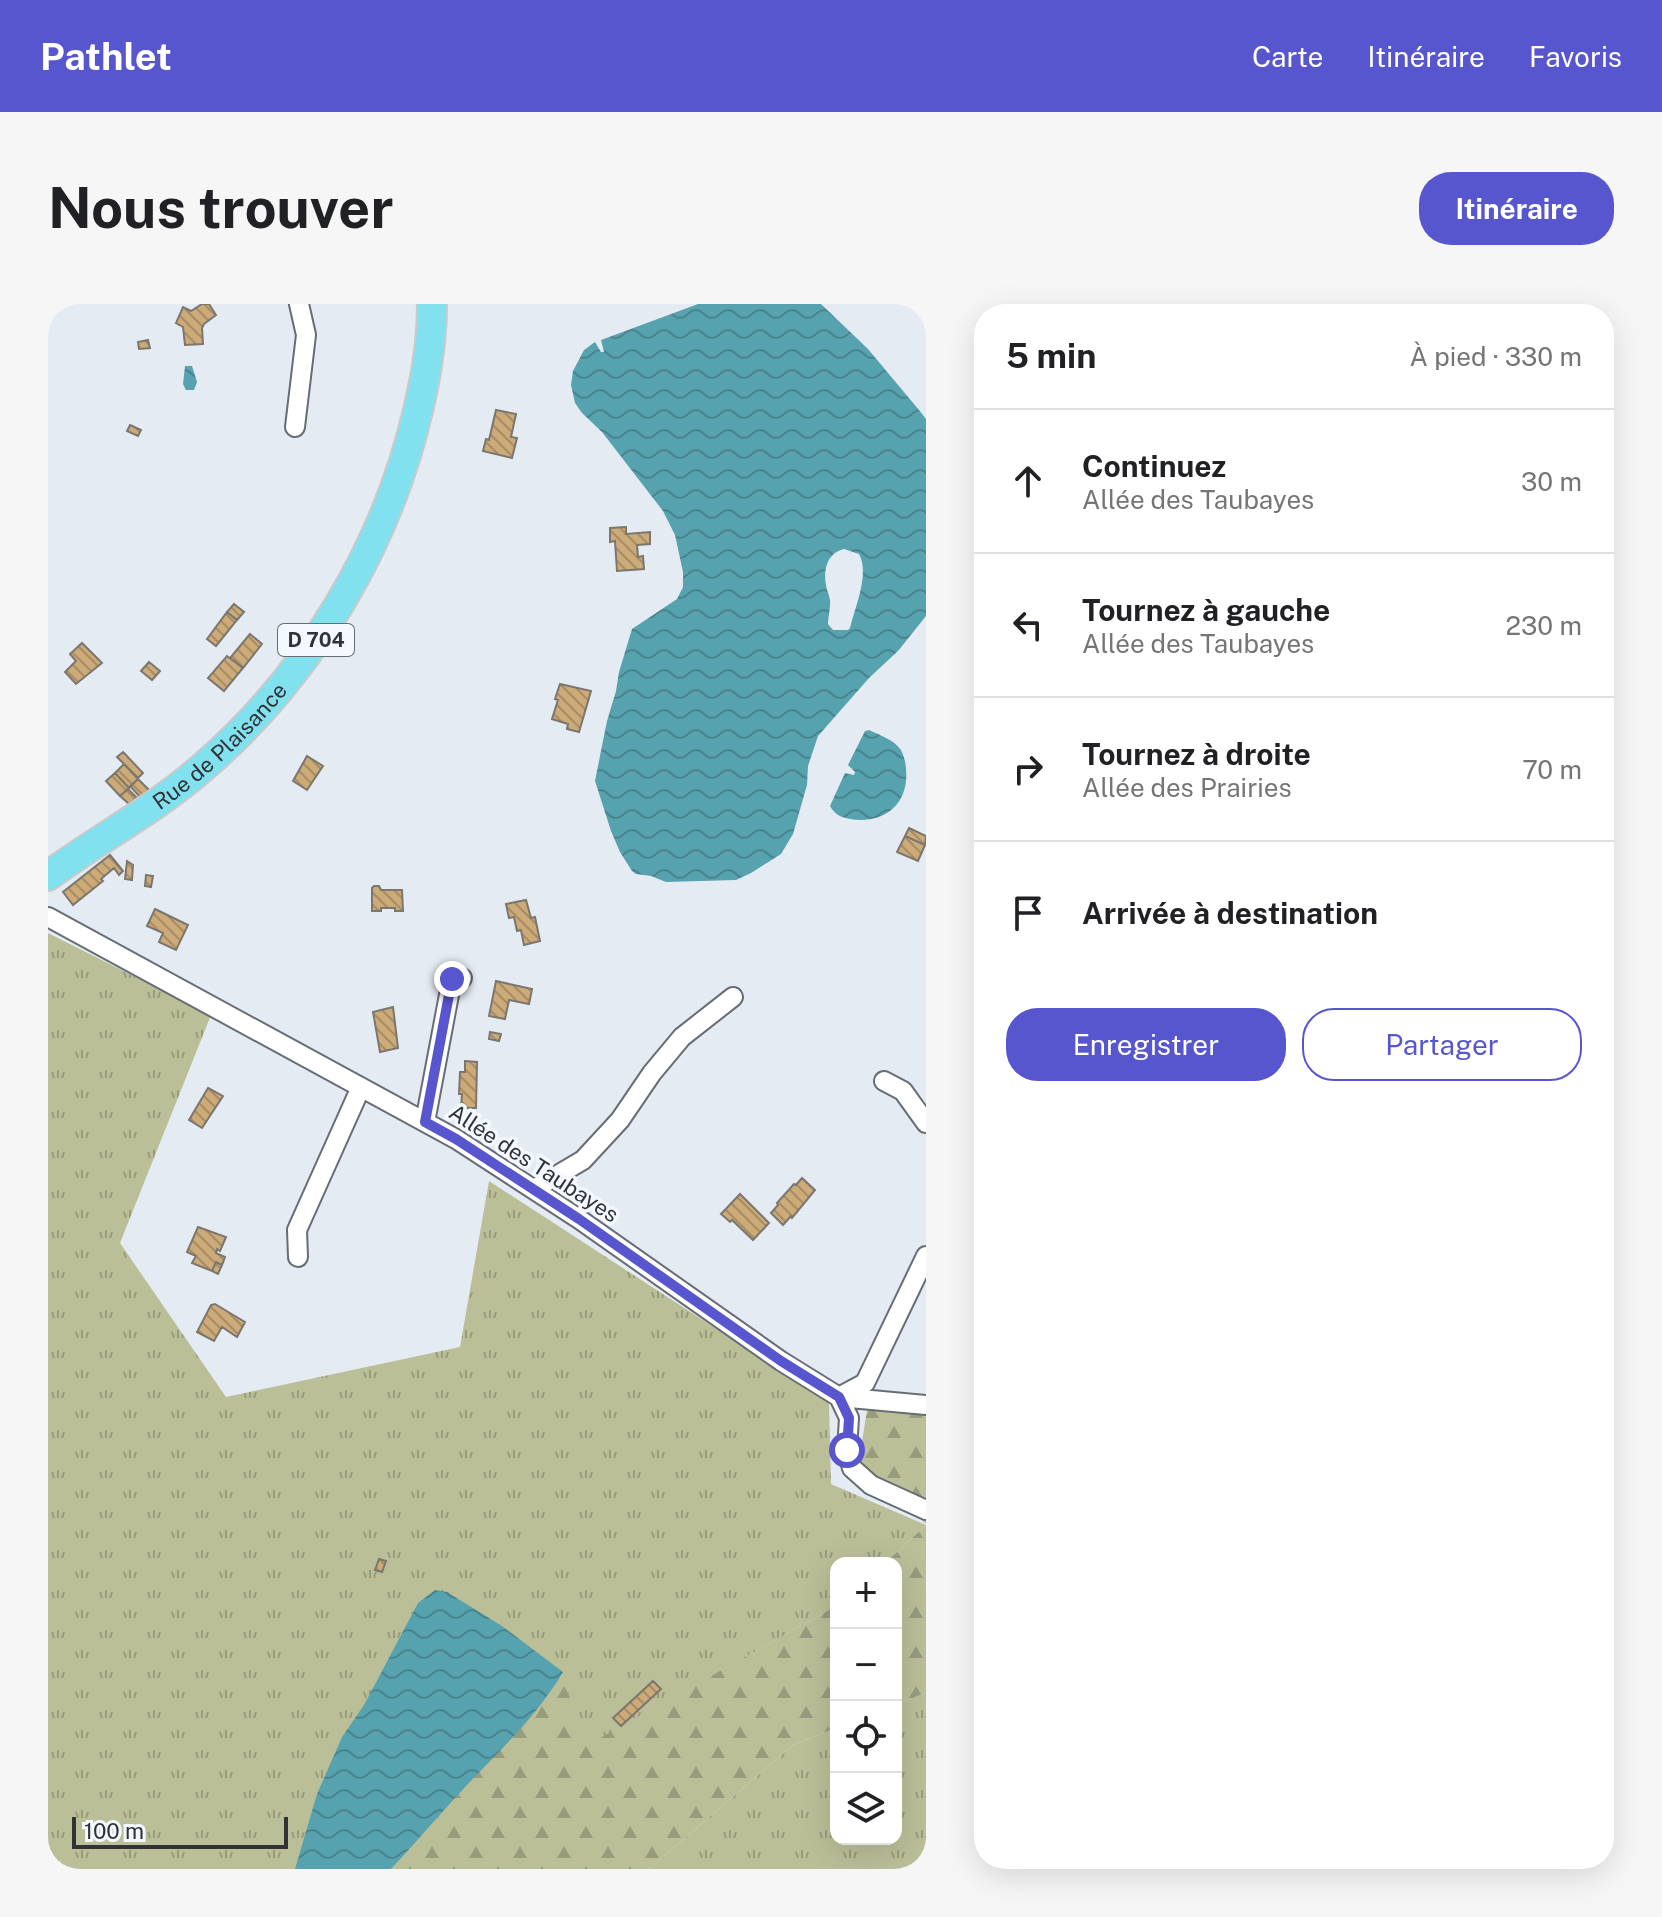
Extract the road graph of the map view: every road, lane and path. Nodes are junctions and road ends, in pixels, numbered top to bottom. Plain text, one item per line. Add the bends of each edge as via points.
1 (299, 304) edge
2 (432, 304) edge
3 (295, 427) dead end
4 (48, 876) edge
5 (48, 917) edge
6 (462, 978) dead end
7 (733, 997) dead end
8 (884, 1081) dead end
9 (361, 1087) junction
10 (425, 1122) junction
11 (926, 1123) edge
12 (534, 1189) junction
13 (926, 1256) edge
14 (298, 1257) dead end
15 (839, 1397) junction
16 (926, 1405) edge
17 (926, 1510) edge

1 - 3 street via 306,335
2 - 4 main road, Rue de Plaisance / D 704 via 428,364 403,464 369,549 325,627 284,683 202,768
5 - 9 street, Allée des Taubayes
6 - 10 street via 452,979
7 - 12 street via 682,1037 583,1160
8 - 11 street via 903,1091
9 - 10 street, Allée des Taubayes
9 - 14 street via 297,1230
10 - 12 street, Allée des Taubayes
12 - 15 street, Allée des Taubayes
13 - 15 street via 865,1383
15 - 16 street
15 - 17 street via 849,1418 852,1468 871,1485

